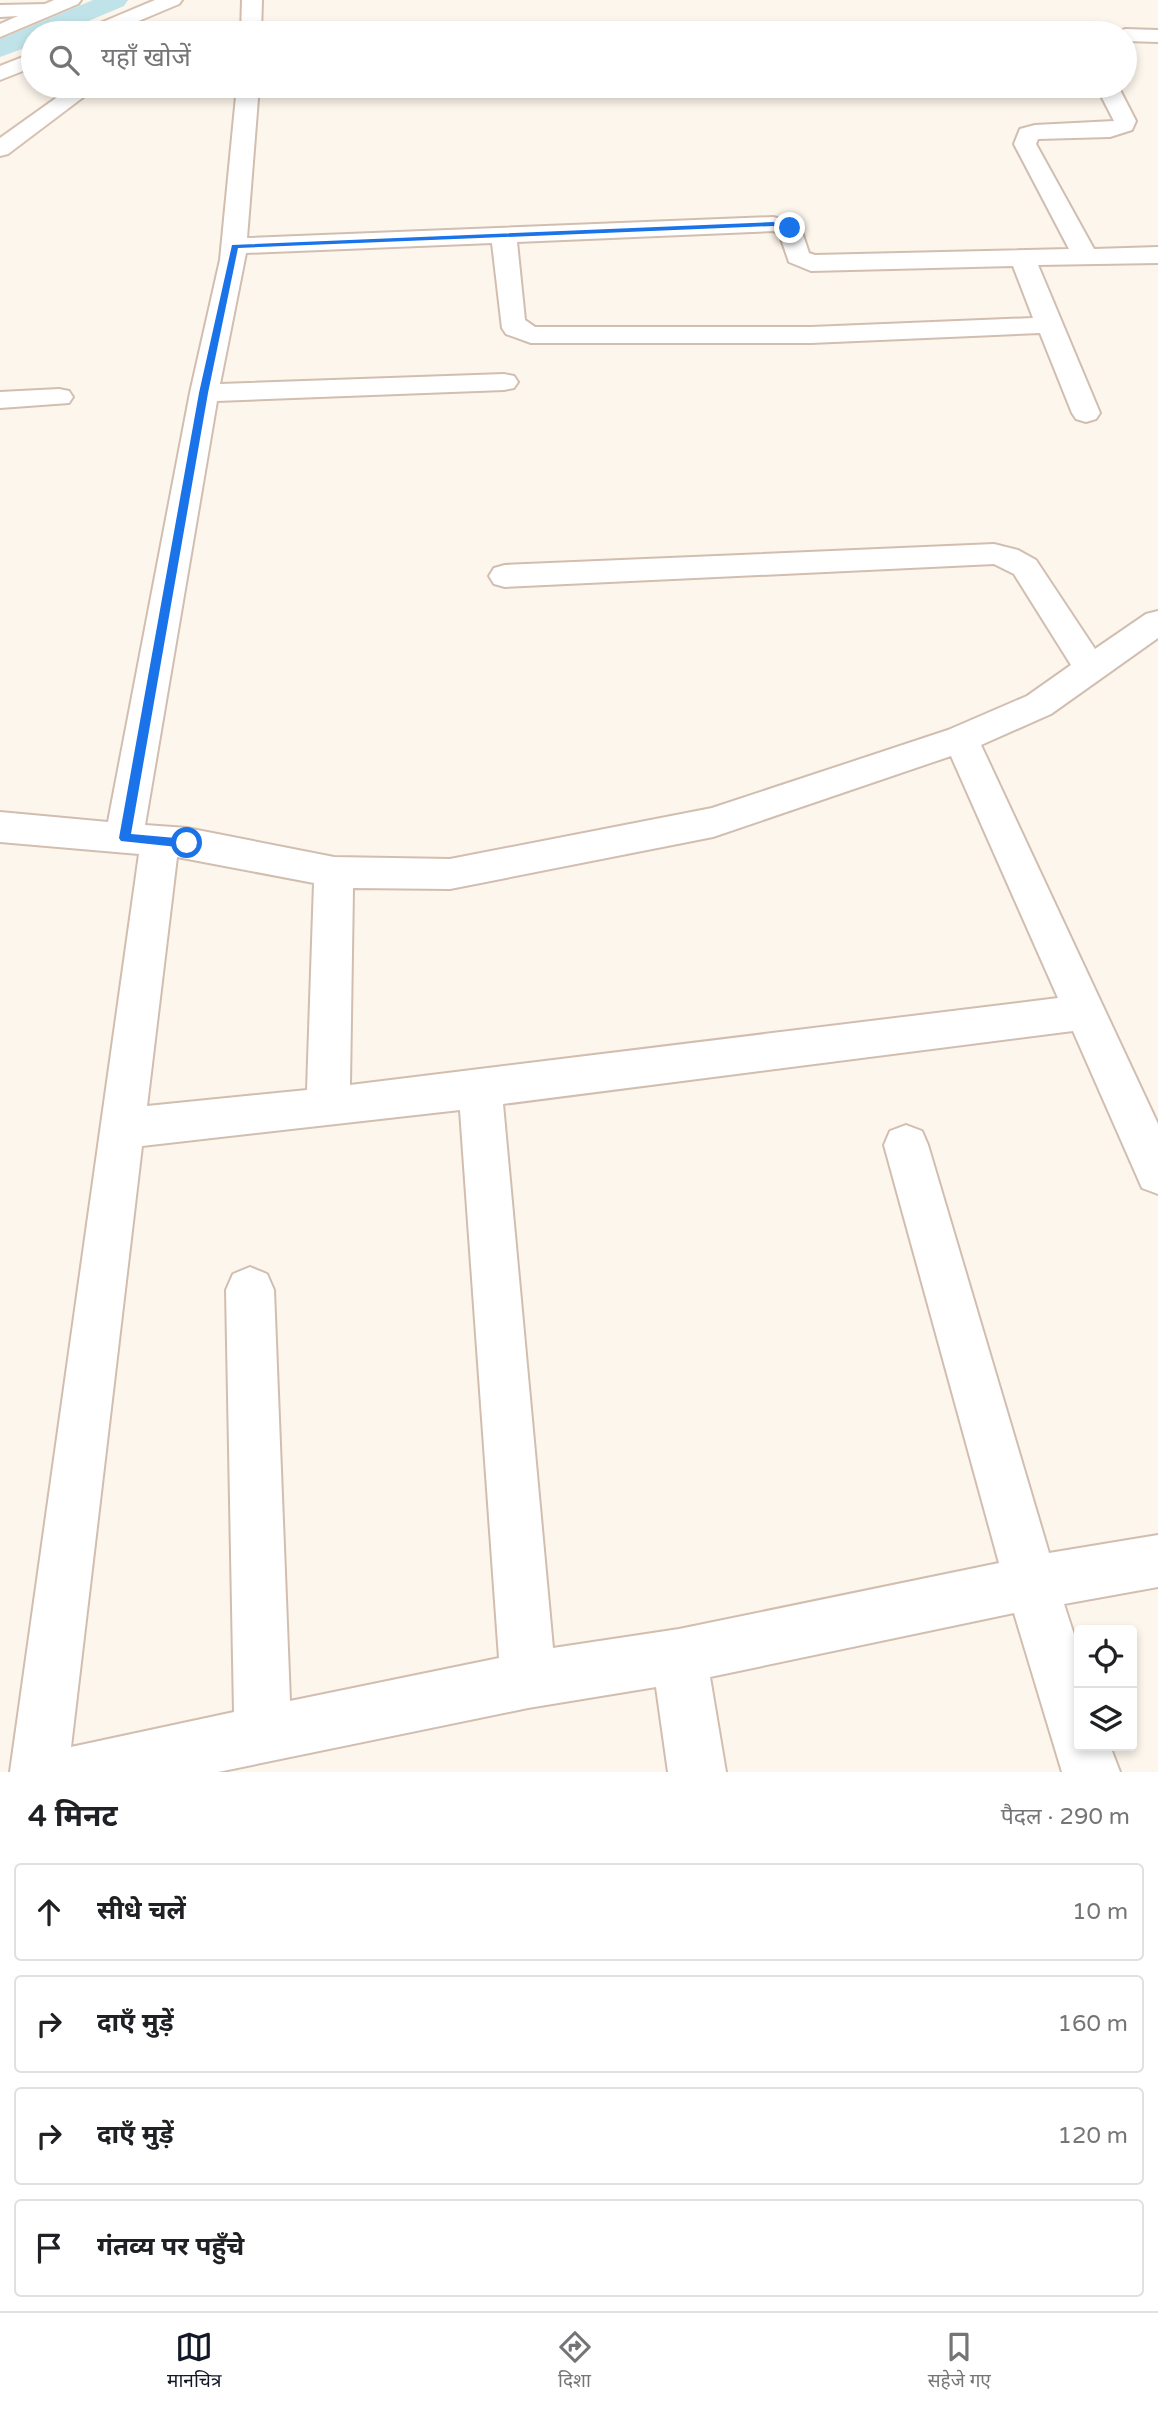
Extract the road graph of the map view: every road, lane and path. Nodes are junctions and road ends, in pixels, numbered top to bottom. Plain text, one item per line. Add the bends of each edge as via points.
1 (71, 0) edge
2 (172, 0) edge
3 (193, 0) edge
4 (252, 0) edge
5 (47, 10) junction
6 (0, 11) edge
7 (22, 21) edge
8 (122, 21) edge
9 (163, 21) edge
10 (251, 21) edge
11 (21, 22) edge
12 (0, 31) edge
13 (1137, 35) edge
14 (1158, 36) edge
15 (21, 65) edge
16 (0, 74) edge
17 (40, 98) edge
18 (70, 98) edge
19 (247, 98) edge
20 (1113, 98) edge
21 (0, 125) edge
22 (0, 149) edge
23 (504, 235) junction
24 (235, 246) junction
25 (1158, 255) edge
26 (1086, 257) junction
27 (1022, 258) junction
28 (1048, 325) junction
29 (504, 382) dead end
30 (204, 393) junction
31 (60, 397) dead end
32 (0, 400) edge
33 (1086, 413) dead end
34 (505, 576) dead end
35 (1158, 622) edge
36 (1091, 669) junction
37 (961, 739) junction
38 (0, 827) edge
39 (142, 839) junction
40 (334, 872) junction
41 (1085, 1012) junction
42 (480, 1089) junction
43 (328, 1107) junction
44 (123, 1128) junction
45 (906, 1145) dead end
46 (1155, 1162) edge
47 (250, 1290) dead end
48 (1158, 1561) edge
49 (1031, 1583) junction
50 (680, 1656) junction
51 (528, 1680) junction
52 (1074, 1720) edge
53 (263, 1734) junction
54 (1084, 1751) edge
55 (39, 1772) edge
56 (80, 1772) edge
57 (697, 1772) edge
58 (1091, 1772) edge

1 - 5 street
2 - 8 street
3 - 9 street
4 - 10 street
5 - 6 street
5 - 7 street
11 - 12 street
13 - 14 street
15 - 16 street
17 - 21 street
18 - 22 street
19 - 24 street
20 - 26 street via 1124,125 1110,130 1035,132 1025,139
23 - 24 street
23 - 27 street via 773,224 790,228 798,257 811,263
23 - 28 street via 512,320 515,328 531,335 811,335
24 - 30 street
25 - 26 street
26 - 27 street
27 - 28 street
28 - 33 street
29 - 30 street
30 - 39 street
31 - 32 street
34 - 36 street via 994,554 1025,567
35 - 36 street
36 - 37 street via 1039,705
37 - 40 street via 713,822 450,874
37 - 41 street
38 - 39 street
39 - 40 street via 187,843
39 - 44 street
40 - 43 street
41 - 42 street
41 - 46 street
42 - 43 street
42 - 51 street
43 - 44 street
44 - 55 street
45 - 49 street
47 - 53 street
48 - 49 street
49 - 50 street
49 - 52 street
50 - 51 street
50 - 57 street
51 - 53 street
53 - 56 street
54 - 58 street

